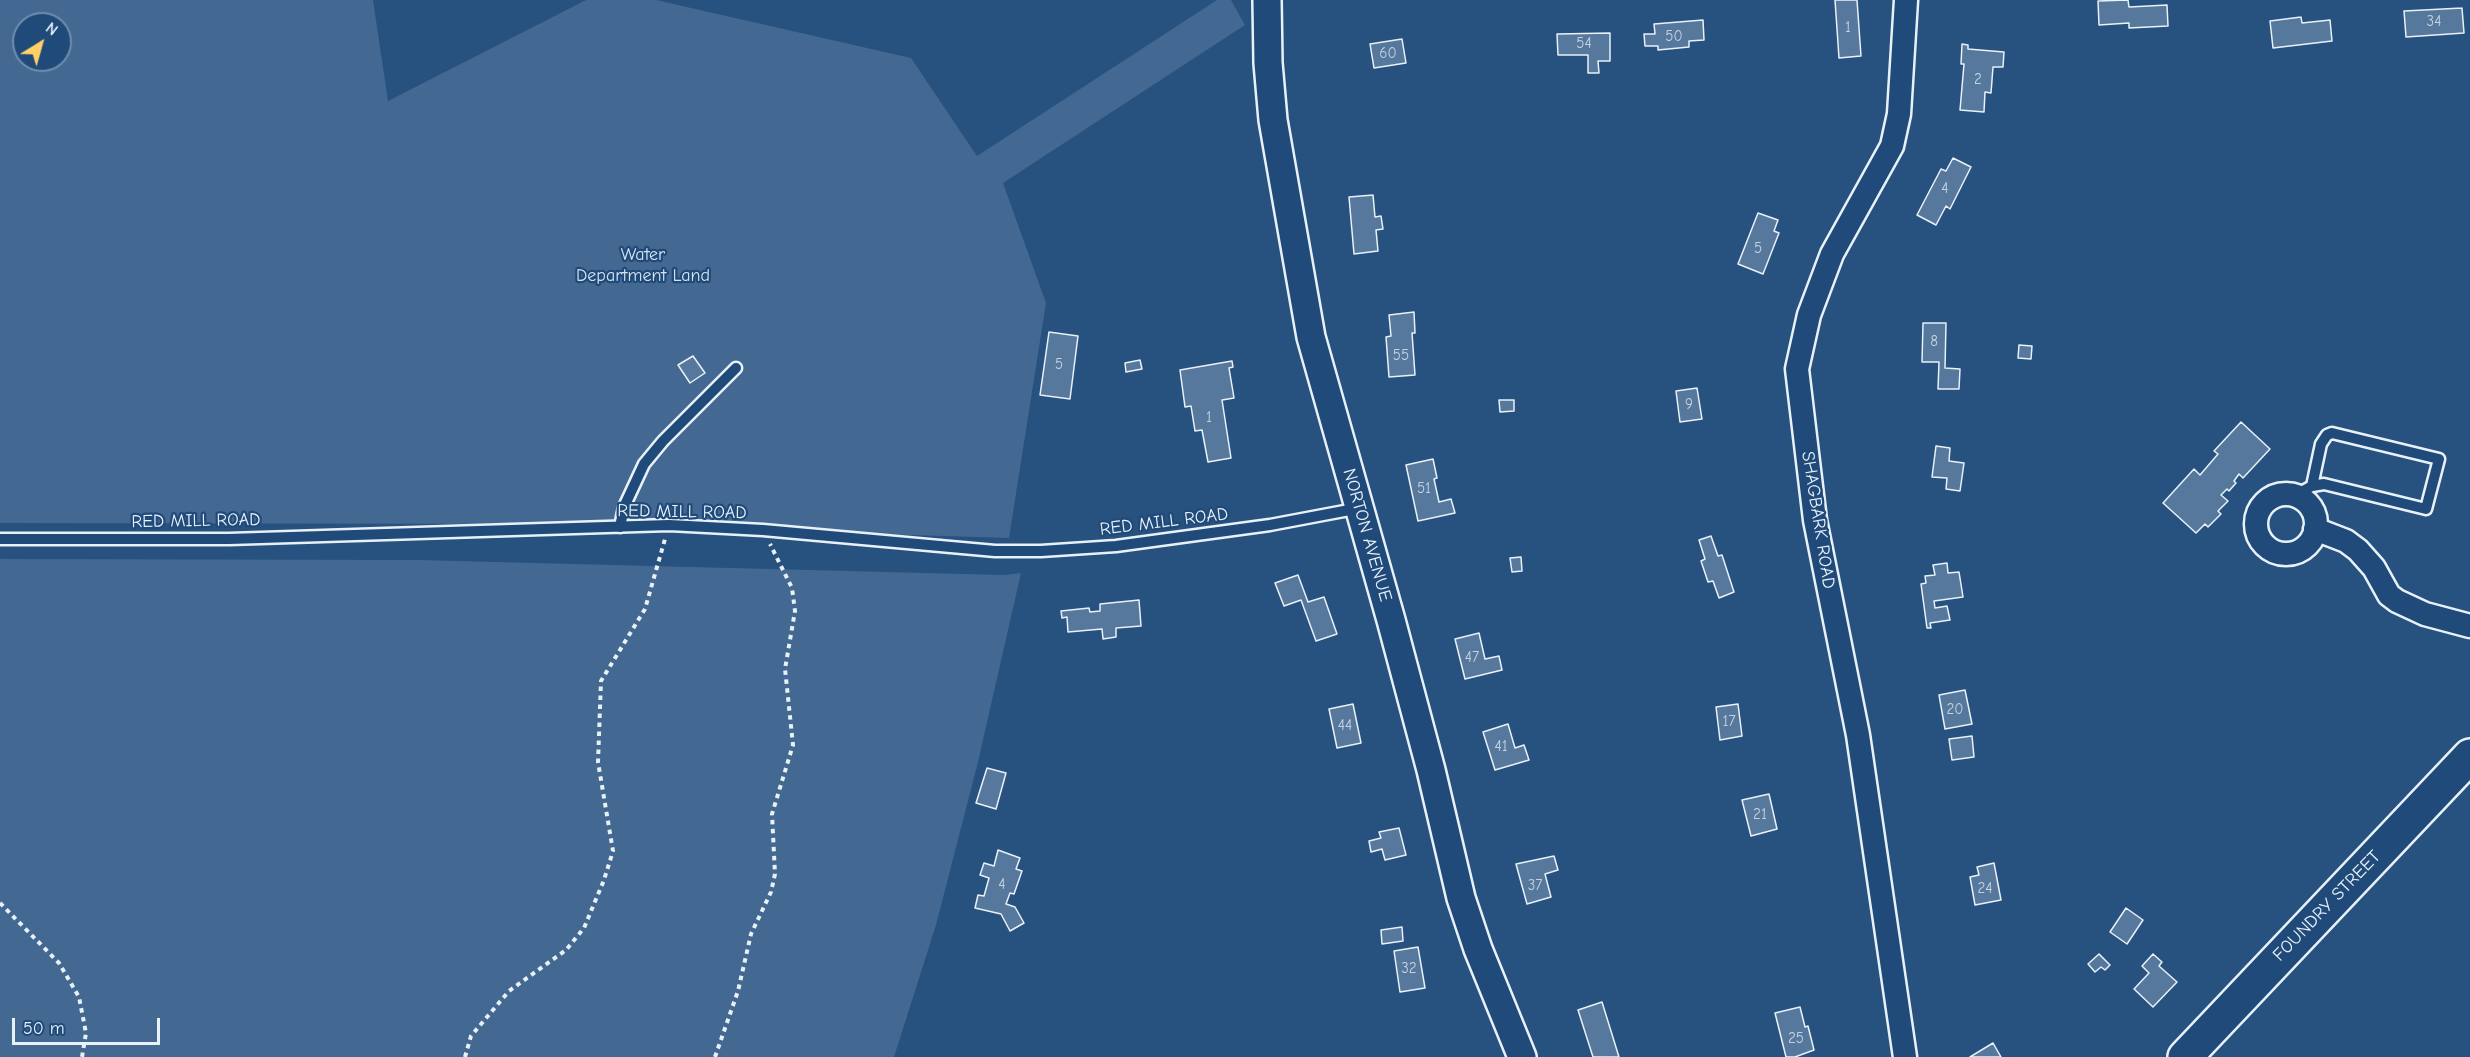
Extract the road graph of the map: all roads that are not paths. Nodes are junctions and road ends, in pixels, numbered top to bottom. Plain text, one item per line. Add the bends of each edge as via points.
1 (1267, 0) edge
2 (1906, 0) edge
3 (736, 368) dead end
4 (2303, 491) junction
5 (1359, 508) junction
6 (620, 527) junction
7 (2315, 529) junction
8 (0, 539) edge
9 (2470, 626) edge
10 (2470, 756) edge
11 (1522, 1057) edge
12 (1905, 1057) edge
13 (2185, 1057) edge

1 - 5 street, NORTON AVENUE via 1273,120 1311,337
2 - 12 street, SHAGBARK ROAD via 1899,114 1892,146 1832,254 1809,315 1797,369 1815,520 1858,735
3 - 6 lane via 644,465 624,507
4 - 4 lane via 2324,484 2426,509 2439,459 2332,433 2321,444
4 - 7 street
4 - 7 street via 2274,496 2259,510 2256,530 2260,540 2286,554 2305,547
5 - 6 lane, RED MILL ROAD via 1270,525 1116,546 1041,551 948,548 763,530 669,525
5 - 11 street, NORTON AVENUE via 1431,770 1461,898
6 - 8 lane, RED MILL ROAD via 229,539
7 - 9 street via 2358,550 2397,601 2425,614
10 - 13 highway, FOUNDRY STREET

